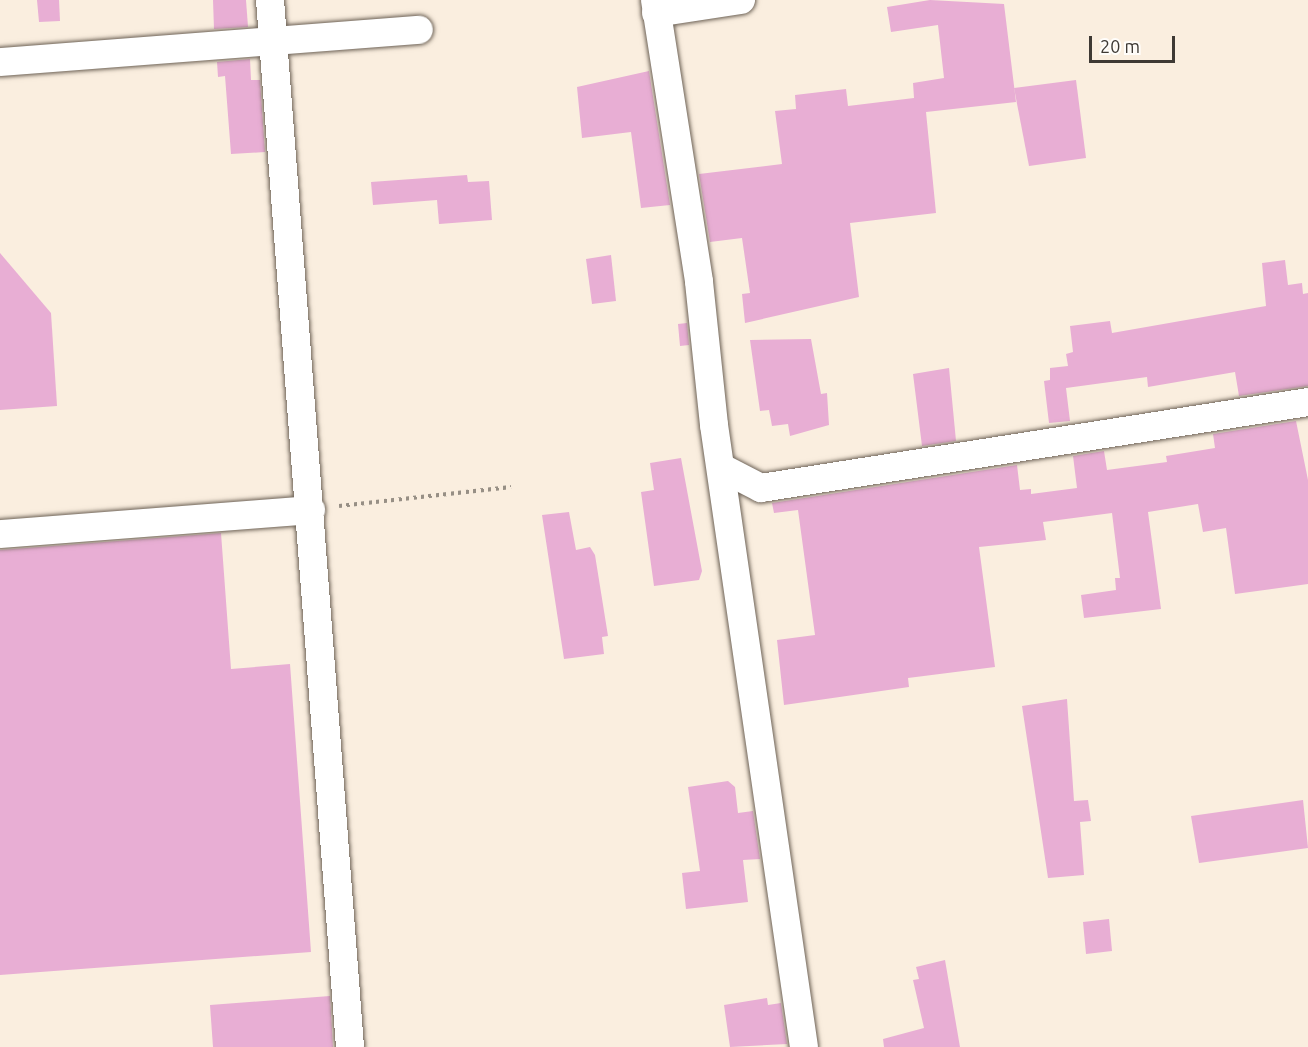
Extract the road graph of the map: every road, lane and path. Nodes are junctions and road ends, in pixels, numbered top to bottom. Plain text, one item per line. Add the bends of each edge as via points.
1 (270, 0) edge
2 (741, 0) edge
3 (655, 6) edge
4 (419, 30) dead end
5 (272, 42) junction
6 (0, 62) edge
7 (1308, 402) edge
8 (723, 469) junction
9 (511, 487) dead end
10 (311, 510) junction
11 (0, 534) edge
12 (350, 1047) edge
13 (804, 1047) edge

1 - 5 street
2 - 3 street
3 - 8 street
4 - 5 street
5 - 6 street
5 - 10 street
7 - 8 street via 761,488
8 - 13 street
9 - 10 path
10 - 11 street
10 - 12 street

